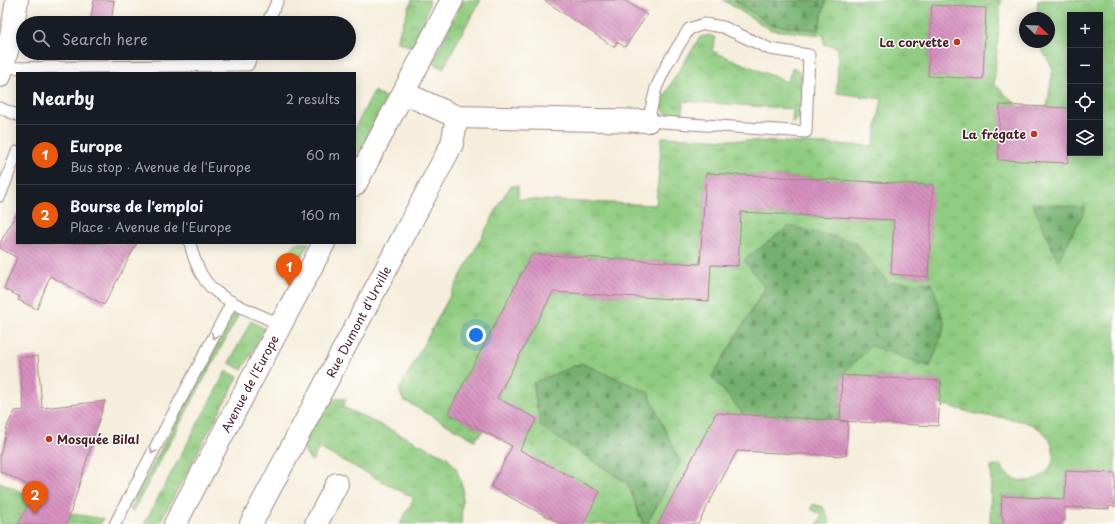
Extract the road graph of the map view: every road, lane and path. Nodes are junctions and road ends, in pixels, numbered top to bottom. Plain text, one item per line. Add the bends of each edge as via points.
1 (17, 0) edge
2 (278, 0) edge
3 (437, 0) edge
4 (452, 0) edge
5 (271, 16) edge
6 (250, 60) edge
7 (420, 63) junction
8 (1, 72) edge
9 (404, 93) junction
10 (0, 108) edge
11 (16, 115) edge
12 (457, 117) junction
13 (648, 121) junction
14 (16, 155) edge
15 (356, 183) edge
16 (0, 196) edge
17 (190, 244) edge
18 (323, 244) edge
19 (232, 302) junction
20 (281, 325) junction
21 (337, 484) dead end
22 (115, 524) edge
23 (174, 524) edge
24 (252, 524) edge
25 (316, 524) edge

1 - 8 street
2 - 5 lane
3 - 7 street
4 - 7 street
6 - 8 lane via 248,65
7 - 9 street
9 - 12 street
9 - 15 street
10 - 11 lane
12 - 13 street
12 - 24 street, Rue Dumont d'Urville via 452,144
13 - 13 lane via 656,88 667,64 689,29 704,24 724,26 770,49 809,55 806,132
14 - 16 lane
17 - 19 lane via 205,281
18 - 20 street, Avenue de l'Europe
19 - 20 lane
19 -> 22 lane
20 - 23 street, Avenue de l'Europe
21 - 25 street

